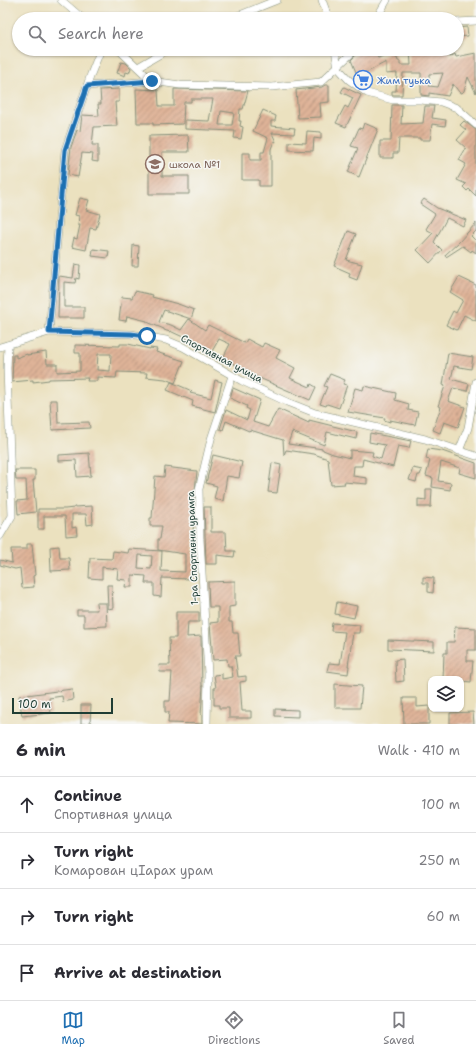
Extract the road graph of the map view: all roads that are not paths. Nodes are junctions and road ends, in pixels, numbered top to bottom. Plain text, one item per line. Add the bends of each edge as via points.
1 (61, 0) edge
2 (277, 0) edge
3 (322, 0) edge
4 (387, 0) edge
5 (75, 12) edge
6 (247, 12) edge
7 (326, 12) edge
8 (380, 12) edge
9 (476, 21) edge
10 (464, 22) edge
11 (98, 56) edge
12 (126, 56) edge
13 (157, 56) edge
14 (336, 56) edge
15 (349, 56) edge
16 (138, 67) junction
17 (338, 68) junction
18 (152, 81) junction
19 (87, 86) junction
20 (476, 125) edge
21 (49, 332) junction
22 (8, 345) junction
23 (0, 347) edge
24 (232, 376) junction
25 (476, 382) edge
26 (459, 450) junction
27 (476, 456) edge
28 (0, 536) edge
29 (208, 724) edge

1 - 5 street
2 - 6 street
3 - 7 street
4 - 8 street
9 - 10 street
11 - 19 street
12 - 16 street
13 - 16 street
14 - 17 street
15 - 17 street
16 - 18 street
17 - 18 street via 321,82 272,87 180,85
17 - 20 street via 367,93 392,100 441,102 457,108
18 - 19 street
19 - 21 street via 65,150
21 - 22 street, Спортивная улица
21 - 24 street, Спортивная улица via 131,334 166,340
22 - 23 street, Спортивная улица
22 - 28 street via 12,516
24 - 26 street, Спортивная улица via 315,413 425,439
24 - 29 street, 1-ра Спортивни урамга via 211,439 199,489
25 - 26 street via 468,428
26 - 27 street, Спортивная улица

